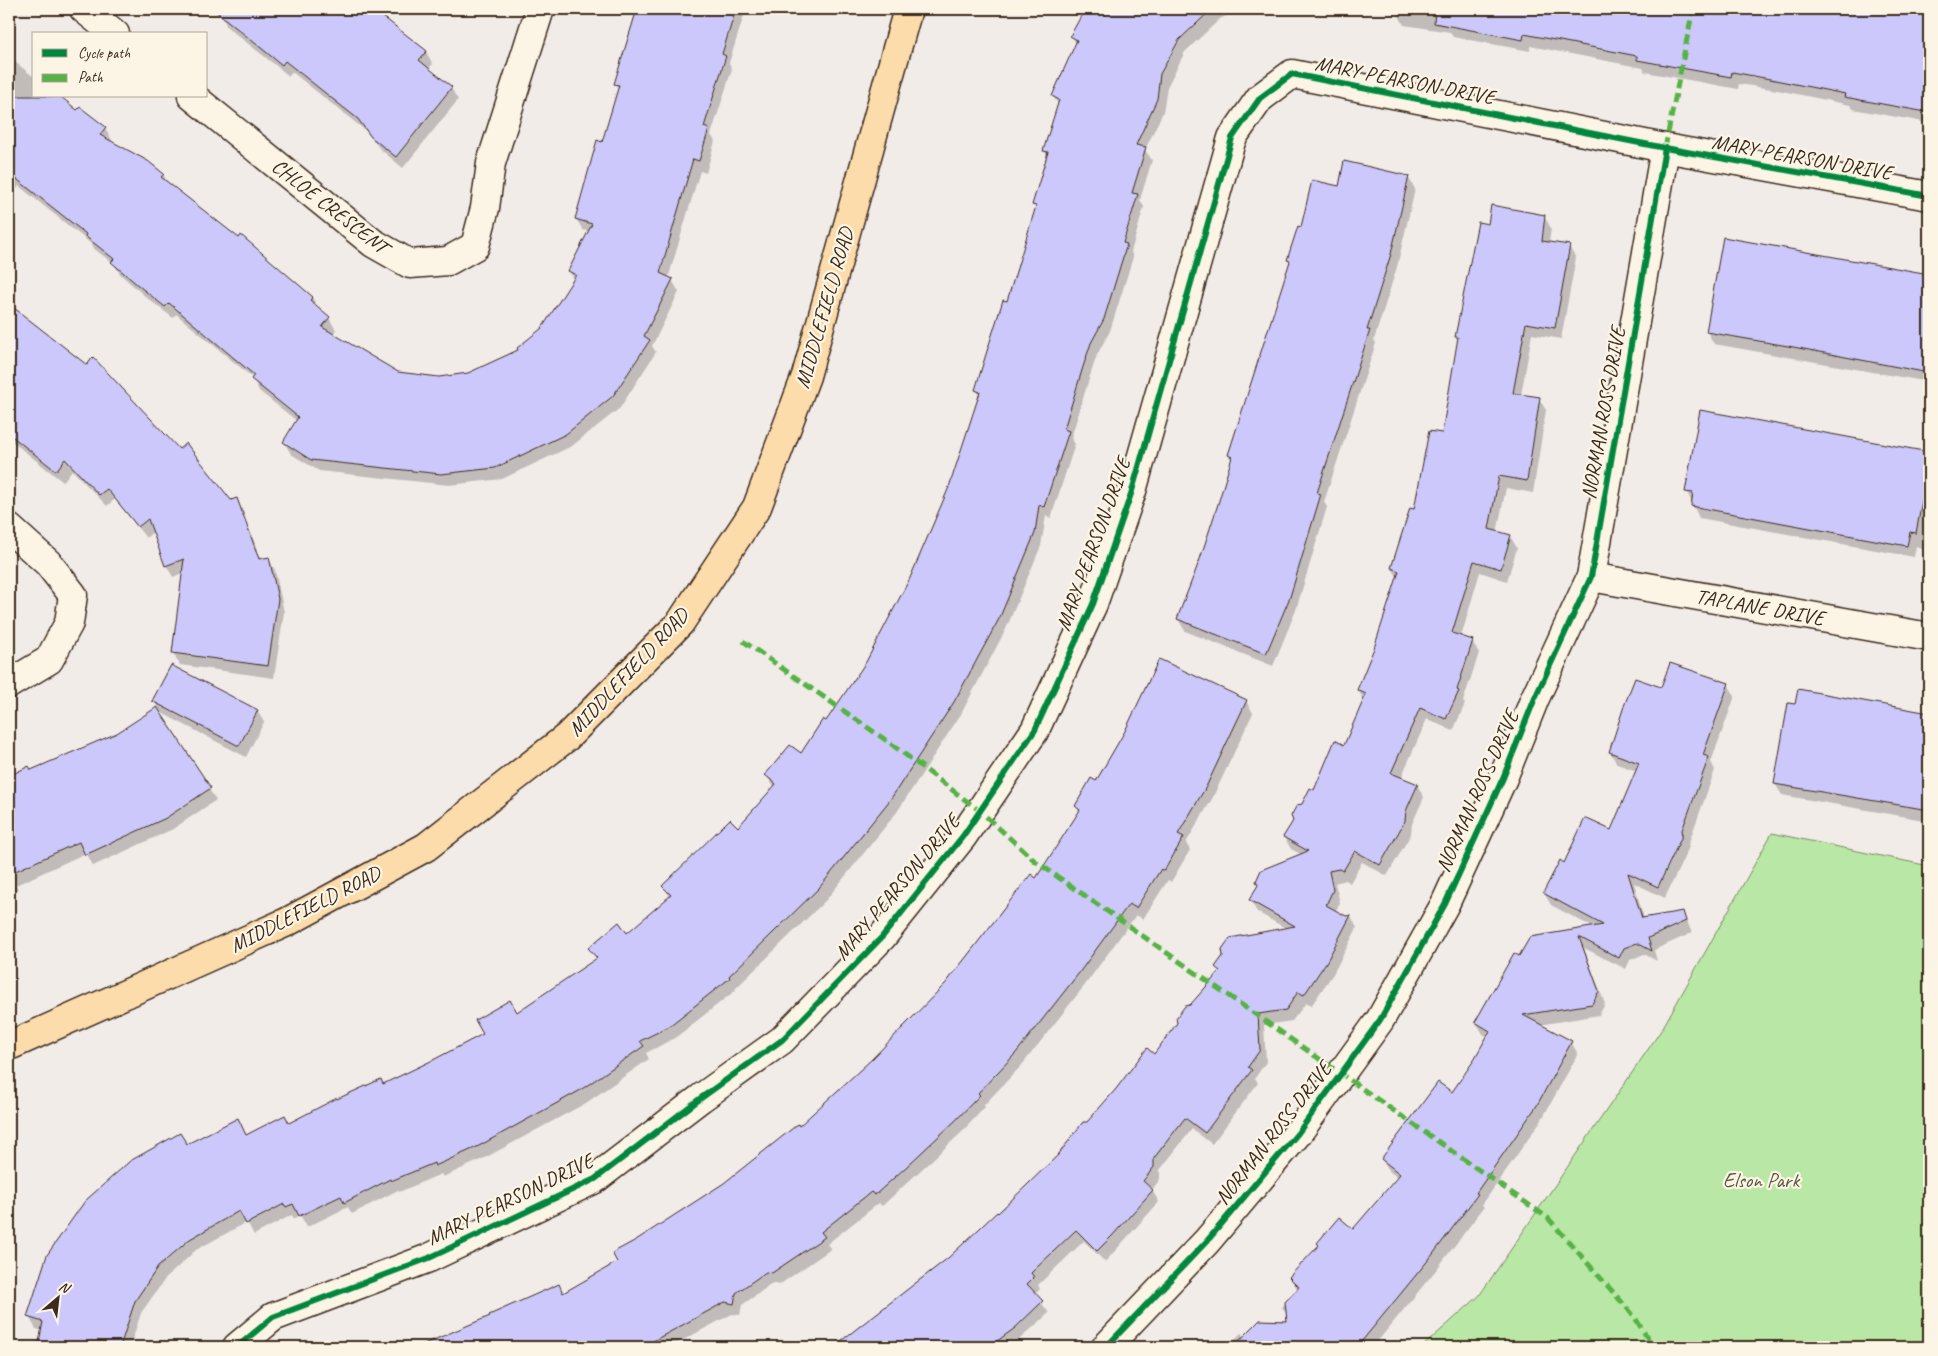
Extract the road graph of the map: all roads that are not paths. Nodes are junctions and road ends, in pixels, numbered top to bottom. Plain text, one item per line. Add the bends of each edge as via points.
1 (84, 9) edge
2 (540, 9) edge
3 (908, 9) edge
4 (113, 32) edge
5 (194, 98) edge
6 (1665, 148) junction
7 (1929, 196) edge
8 (9, 528) edge
9 (1591, 577) junction
10 (1929, 637) edge
11 (9, 684) edge
12 (9, 1046) edge
13 (237, 1347) edge
14 (1106, 1347) edge

1 - 4 street
2 - 5 street, CHLOE CRESCENT via 491,163 476,246 448,261 410,264 373,244
3 - 12 main road, MIDDLEFIELD ROAD via 806,376 757,507 680,622 567,737 426,847 287,922
6 - 7 street, MARY PEARSON DRIVE
6 - 9 street, NORMAN ROSS DRIVE
6 - 13 street, MARY PEARSON DRIVE via 1292,74 1260,98 1232,138 1132,491 1093,604 1035,730 963,836 882,937 782,1040 595,1179 429,1258 273,1317
8 - 11 street via 48,563 73,595 69,623 49,660
9 - 10 street, TAPLANE DRIVE
9 - 14 street, NORMAN ROSS DRIVE via 1445,904 1380,1020 1298,1133 1207,1241

